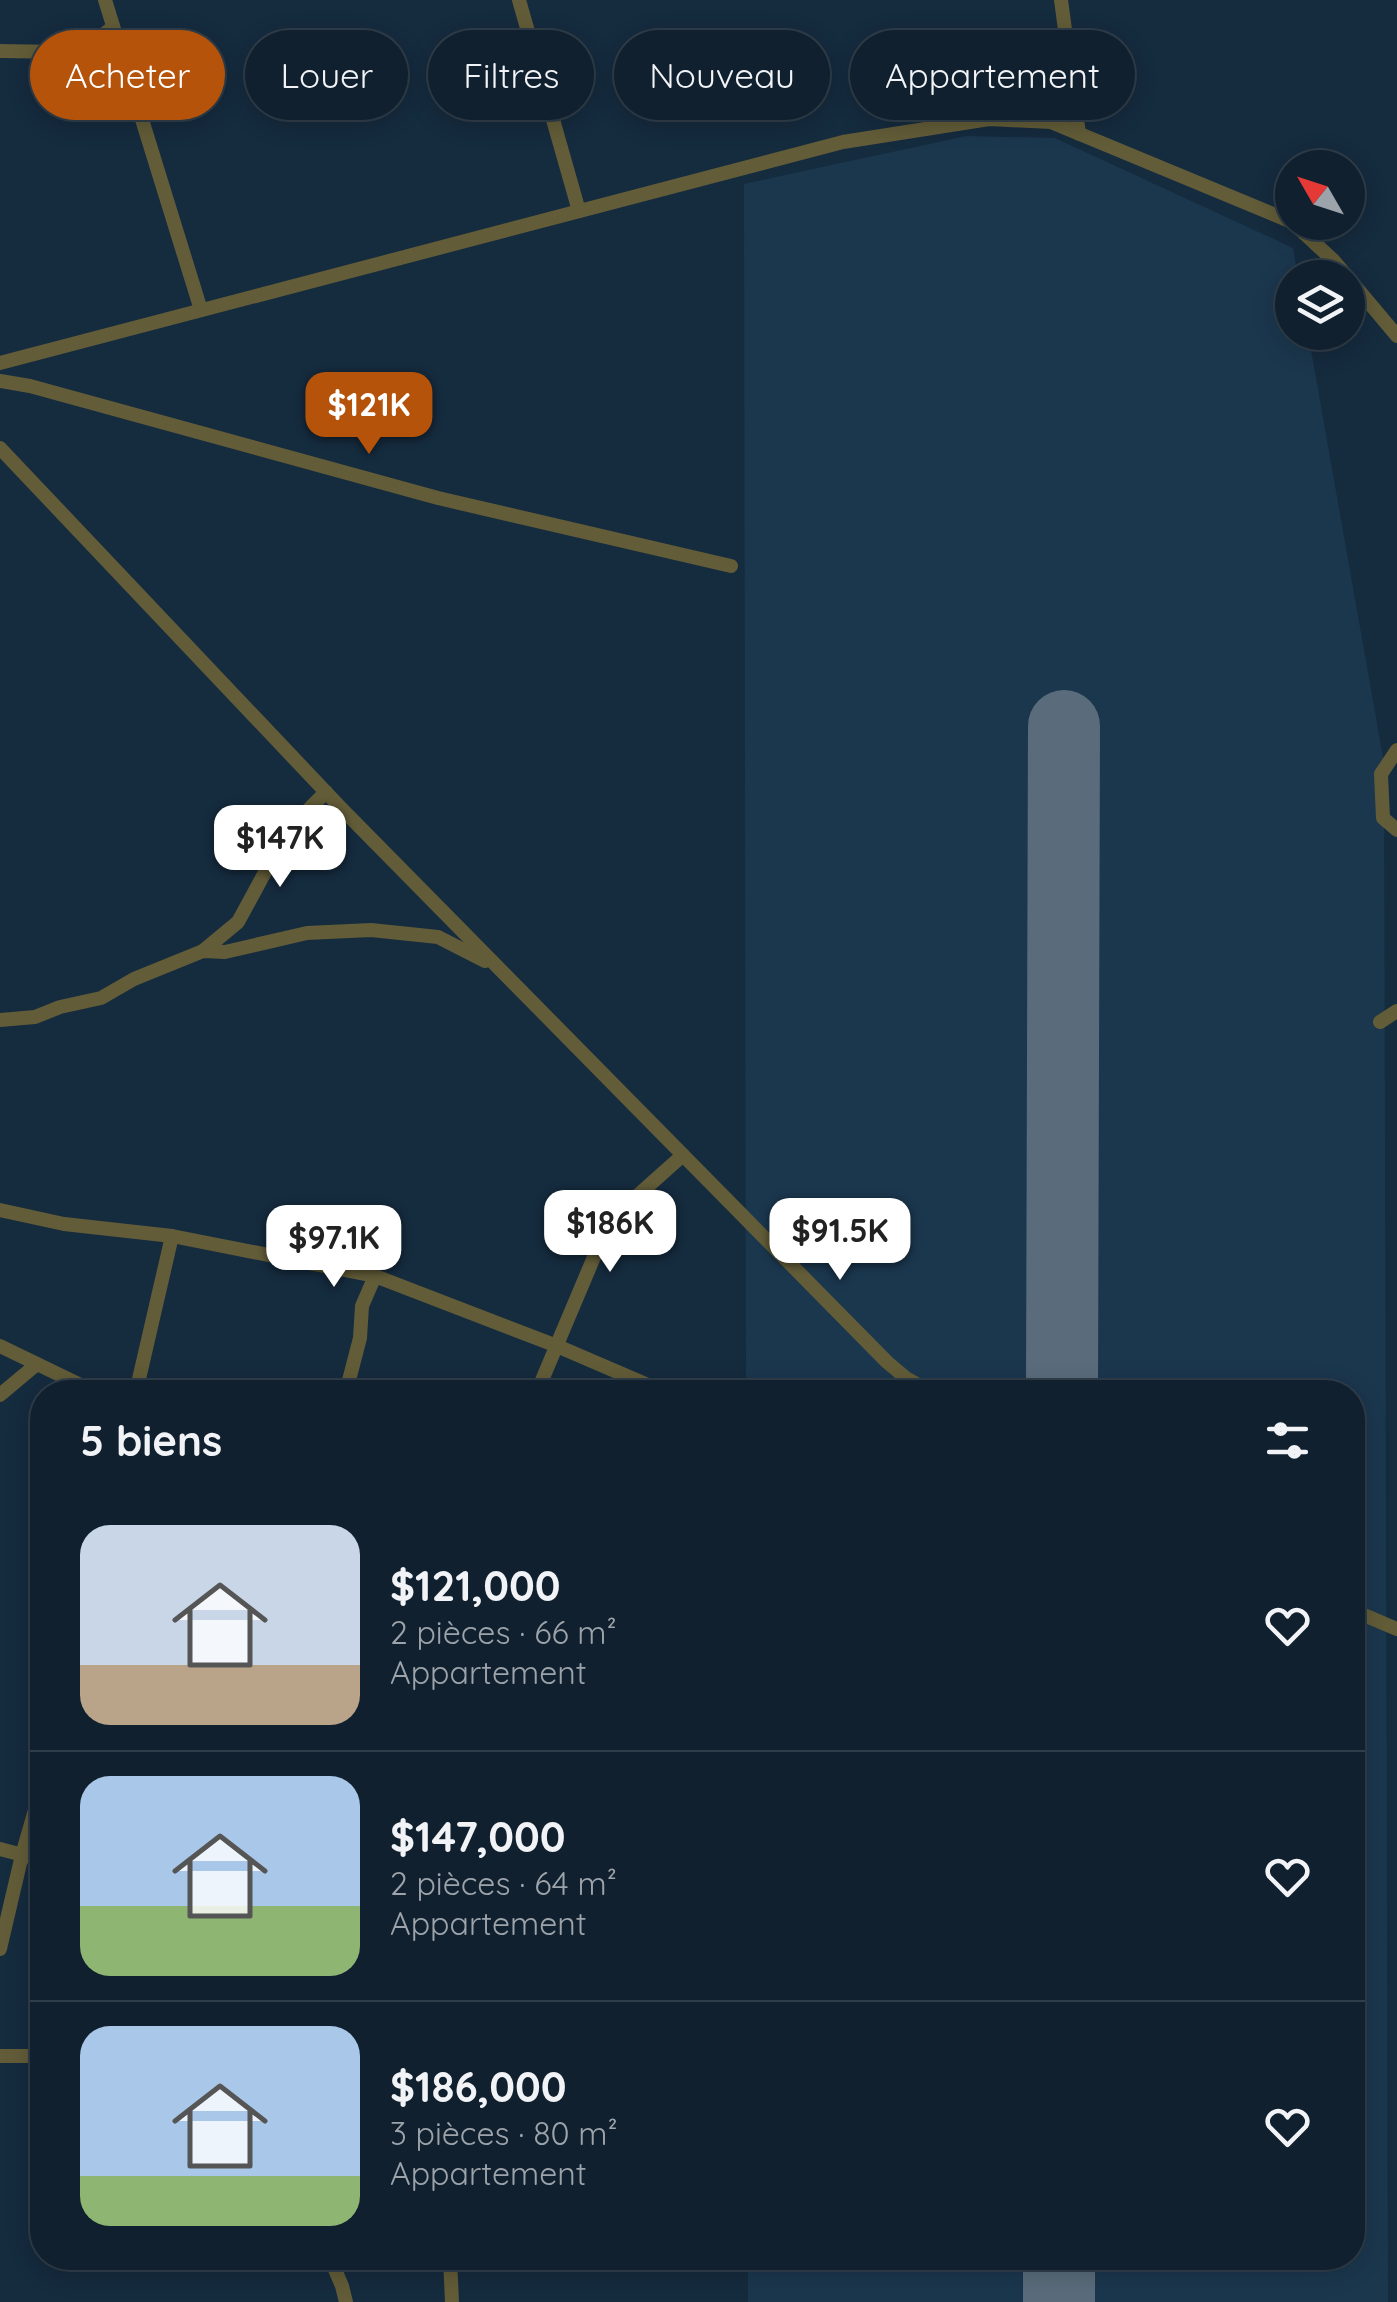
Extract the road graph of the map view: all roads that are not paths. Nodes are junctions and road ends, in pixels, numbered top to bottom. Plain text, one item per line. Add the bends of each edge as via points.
1 (105, 0) edge
2 (520, 0) edge
3 (1061, 0) edge
4 (113, 27) junction
5 (0, 51) edge
6 (1079, 134) junction
7 (579, 211) junction
8 (1275, 215) edge
9 (1311, 240) edge
10 (201, 310) junction
11 (1397, 336) edge
12 (0, 363) edge
13 (0, 381) edge
14 (0, 448) edge
15 (731, 566) dead end
16 (1397, 750) edge
17 (326, 792) junction
18 (1397, 830) edge
19 (202, 952) junction
20 (500, 968) junction
21 (1397, 1011) edge
22 (0, 1020) edge
23 (1380, 1022) dead end
24 (683, 1155) junction
25 (0, 1210) edge
26 (172, 1236) junction
27 (375, 1276) junction
28 (0, 1346) edge
29 (558, 1346) junction
30 (37, 1364) junction
31 (70, 1380) edge
32 (139, 1380) edge
33 (349, 1380) edge
34 (542, 1380) edge
35 (636, 1380) edge
36 (910, 1380) edge
37 (0, 1395) edge
38 (1365, 1615) edge
39 (1397, 1628) edge
40 (30, 1827) edge
41 (0, 1849) edge
42 (22, 1855) junction
43 (30, 1857) edge
44 (0, 1950) edge
45 (0, 2056) edge
46 (30, 2056) edge
47 (335, 2270) edge
48 (451, 2270) edge
49 (346, 2302) edge
50 (452, 2302) edge

1 - 4 street
2 - 7 street
3 - 6 street
4 - 5 street via 88,47
4 - 10 street
6 - 7 street via 1051,122 989,118 842,142
6 - 8 street
7 - 10 street
9 - 11 street
10 - 12 street
13 - 15 street via 438,498
14 - 17 street
16 - 18 street via 1381,774 1383,818
17 - 19 street via 270,862 238,922
17 - 20 street
19 - 20 street via 306,933 372,930 438,937
19 - 22 street via 101,998
20 - 24 street
21 - 23 street
24 - 29 street via 627,1205 594,1256
24 - 36 street
25 - 26 street
26 - 27 street
26 - 32 street
27 - 29 street
27 - 33 street via 362,1306
28 - 30 street
29 - 34 street
29 - 35 street
30 - 31 street
30 - 37 street
38 - 39 street
40 - 42 street
41 - 42 street
42 - 43 street
42 - 44 street
45 - 46 street
47 - 49 street
48 - 50 street

